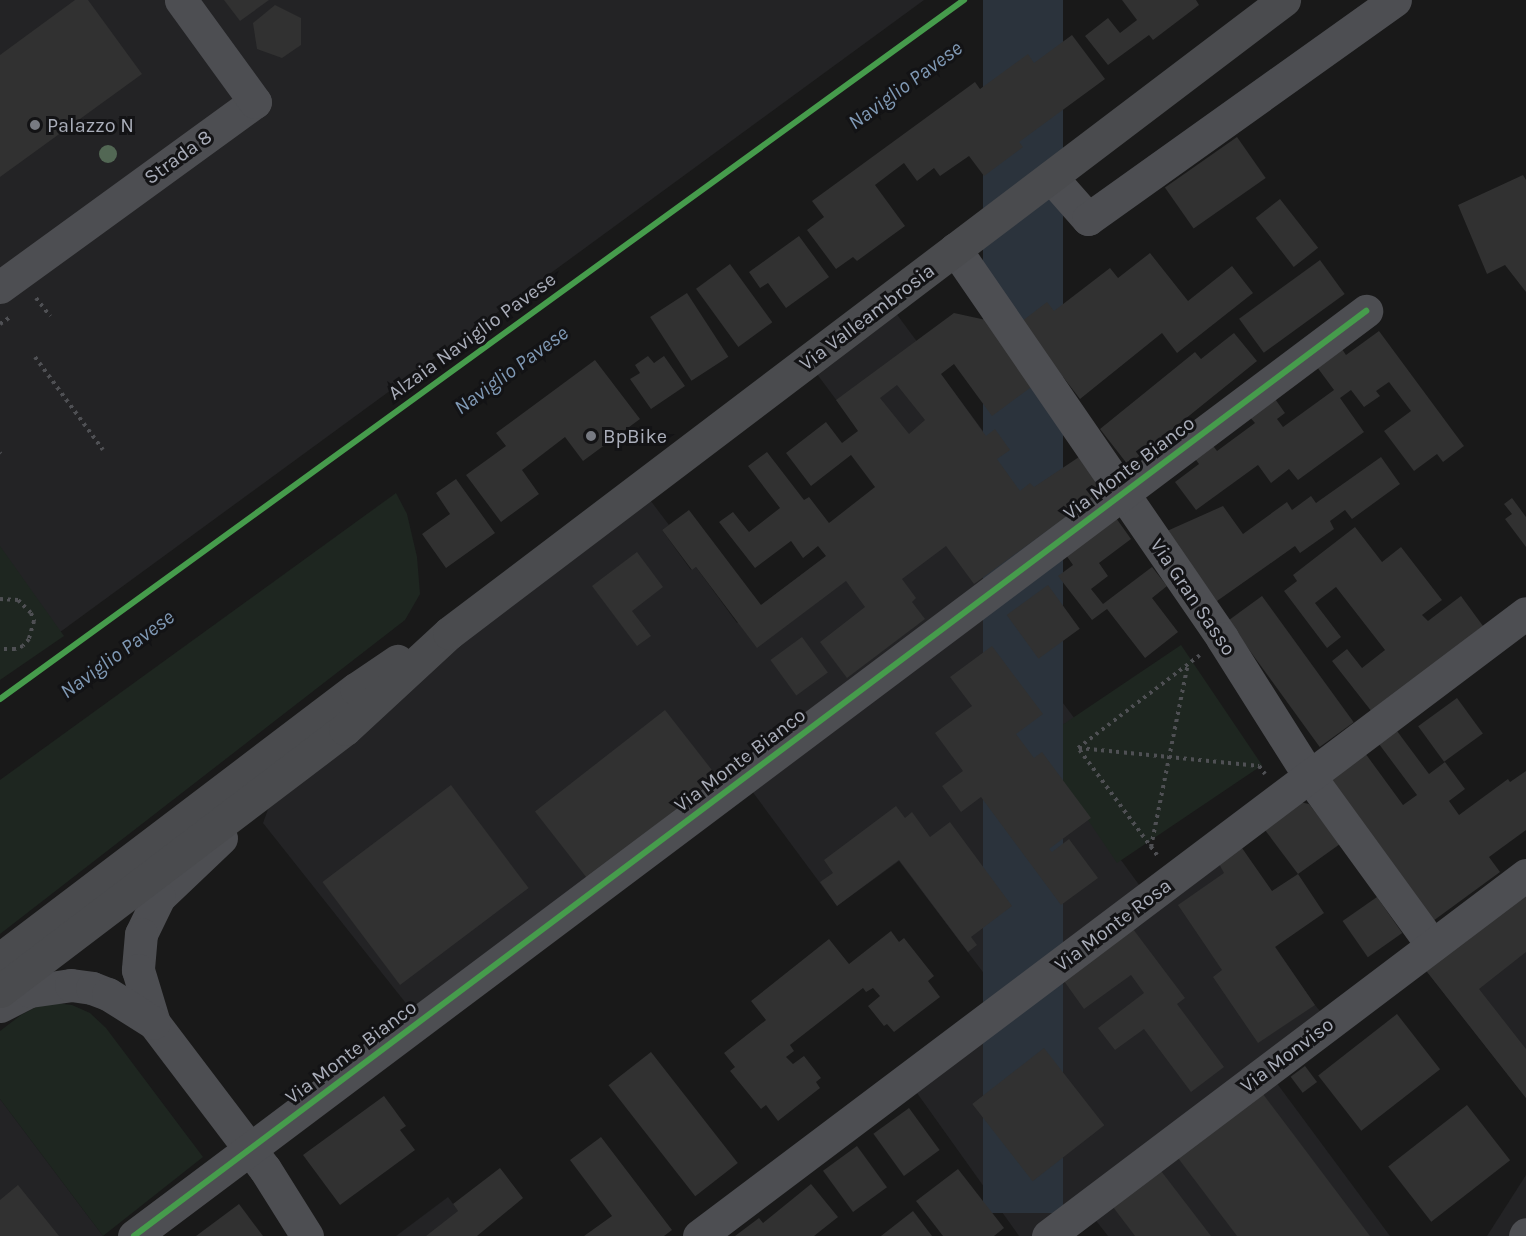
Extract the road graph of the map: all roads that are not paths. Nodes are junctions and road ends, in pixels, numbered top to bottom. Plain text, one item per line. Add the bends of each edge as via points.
1 (181, 0) edge
2 (1284, 0) edge
3 (1395, 0) edge
4 (1051, 177) junction
5 (955, 249) junction
6 (0, 287) edge
7 (1366, 311) dead end
8 (1123, 494) junction
9 (1526, 613) edge
10 (449, 633) junction
11 (1310, 777) junction
12 (278, 782) junction
13 (1526, 875) edge
14 (1432, 945) junction
15 (0, 959) edge
16 (0, 991) edge
17 (0, 1006) edge
18 (154, 1023) junction
19 (248, 1150) junction
20 (134, 1236) edge
21 (307, 1236) edge
22 (699, 1236) edge
23 (1048, 1236) edge

1 - 6 street, Strada 8 via 255,102
2 - 4 main road, Via Valleambrosia
3 - 4 street via 1088,219
4 - 5 main road, Via Valleambrosia
5 - 8 street, Via Gran Sasso
5 - 10 main road, Via Valleambrosia
7 - 8 street, Via Monte Bianco
8 - 11 street, Via Gran Sasso via 1222,638
8 - 19 street, Via Monte Bianco
9 - 11 street, Via Monte Rosa
10 - 12 main road via 345,729
10 - 15 main road via 356,689
11 - 14 street, Via Gran Sasso
11 - 22 street, Via Monte Rosa
12 - 16 main road
12 - 18 street via 159,897 141,934 138,970
13 - 14 street, Via Monviso
14 - 23 street, Via Monviso
17 - 18 street via 30,991 71,985 108,994
18 - 19 street
19 - 20 street, Via Monte Bianco
19 - 21 street via 265,1169

